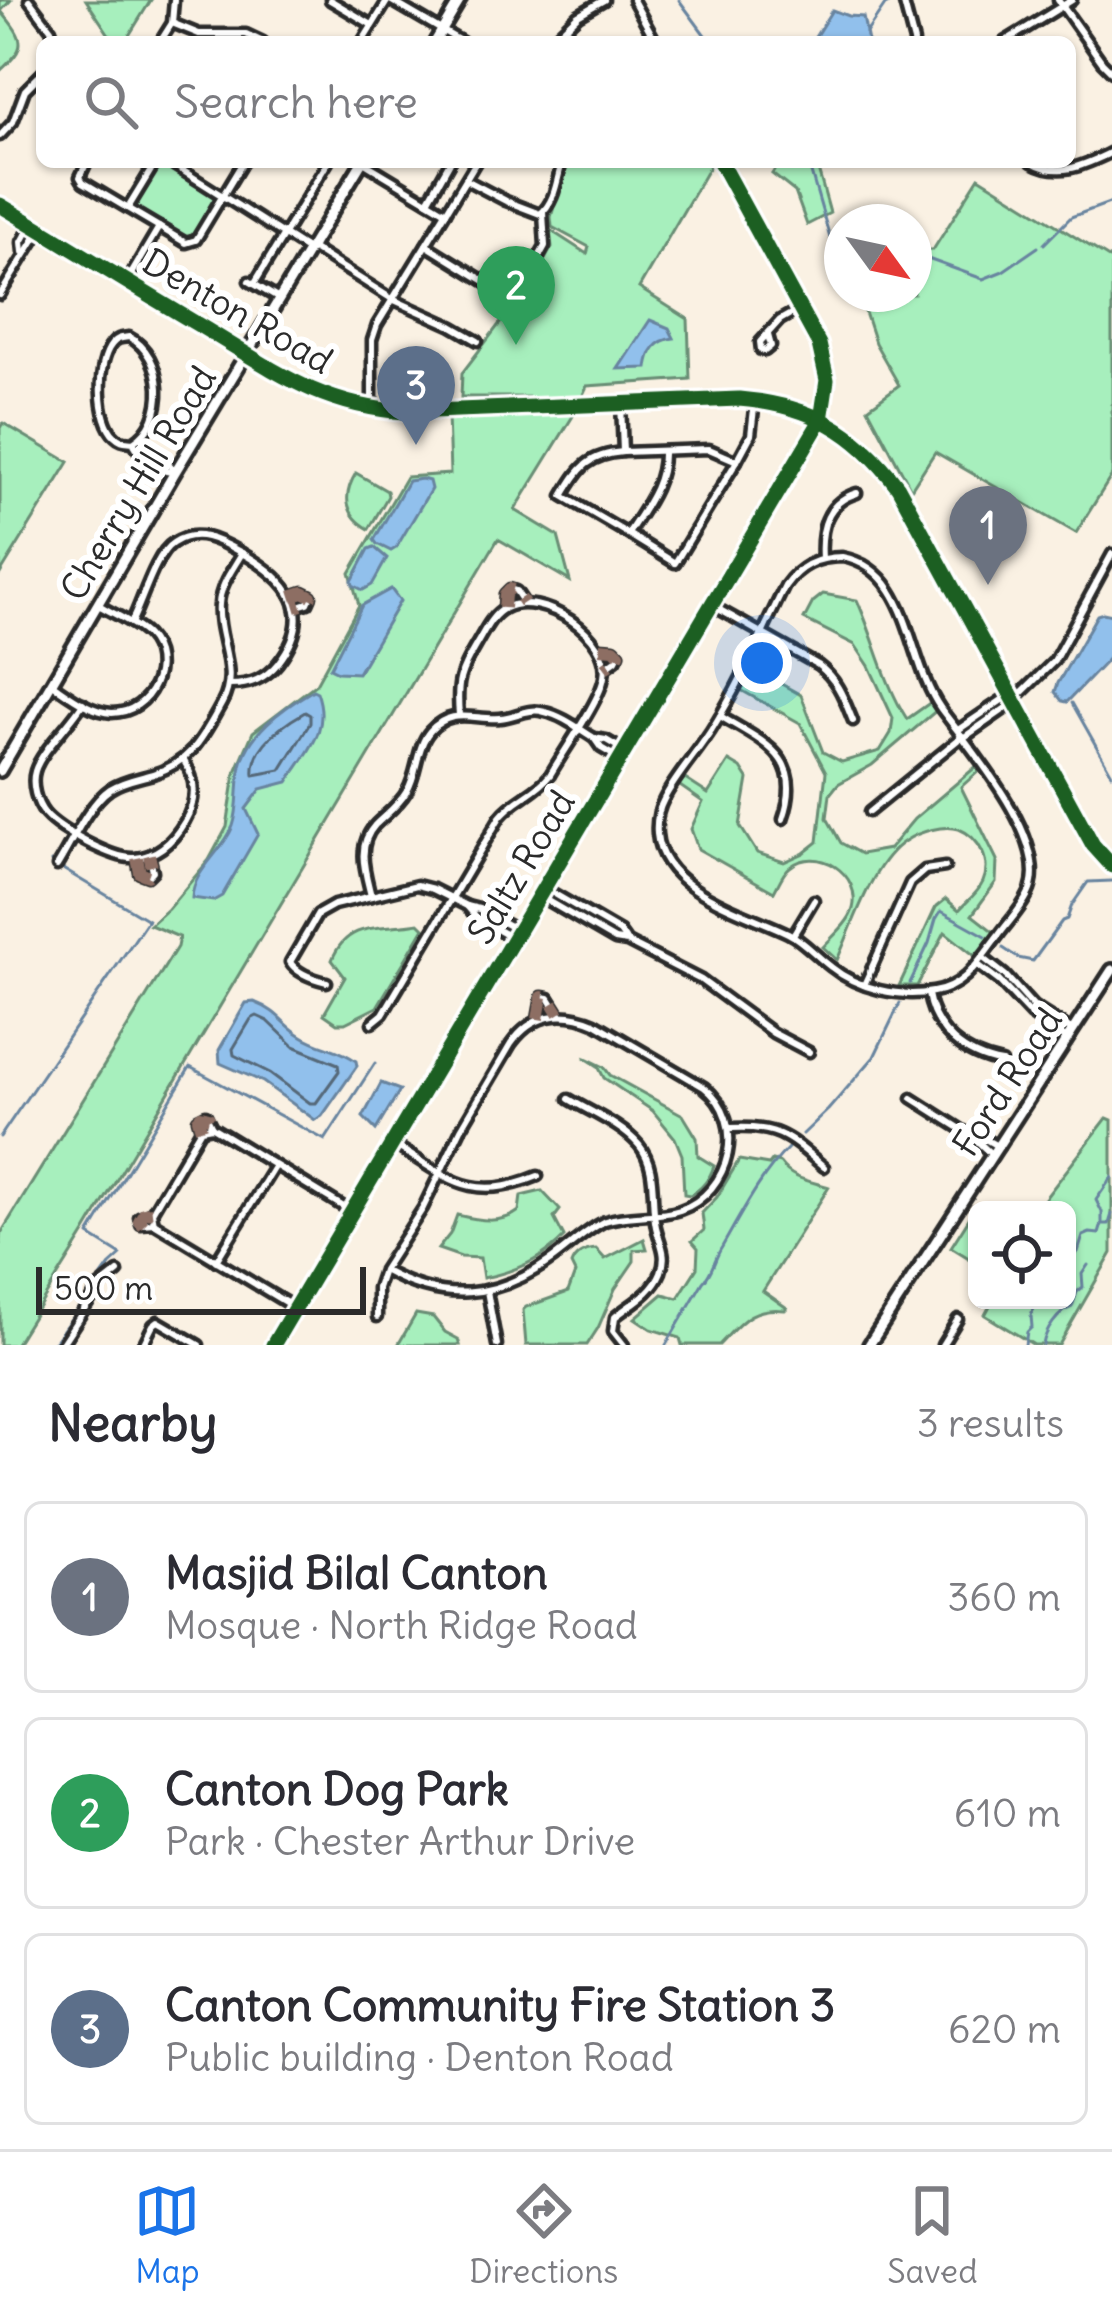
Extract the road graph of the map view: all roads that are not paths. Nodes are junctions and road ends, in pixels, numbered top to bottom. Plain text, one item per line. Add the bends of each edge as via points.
1 (29, 0) edge
2 (174, 0) edge
3 (331, 0) edge
4 (389, 0) edge
5 (460, 0) edge
6 (604, 0) edge
7 (633, 0) edge
8 (903, 0) edge
9 (1072, 0) edge
10 (1061, 3) edge
11 (172, 23) junction
12 (372, 25) junction
13 (442, 31) junction
14 (53, 36) edge
15 (164, 36) edge
16 (250, 36) edge
17 (366, 36) edge
18 (439, 36) edge
19 (451, 36) edge
20 (556, 36) edge
21 (652, 36) edge
22 (912, 36) edge
23 (1013, 36) edge
24 (1112, 72) edge
25 (36, 79) edge
26 (0, 136) edge
27 (1112, 152) edge
28 (1076, 167) edge
29 (84, 168) edge
30 (152, 168) edge
31 (178, 168) edge
32 (239, 168) edge
33 (324, 168) edge
34 (358, 168) edge
35 (372, 168) edge
36 (447, 168) edge
37 (473, 168) edge
38 (560, 168) edge
39 (723, 168) edge
40 (1042, 168) edge
41 (1072, 168) edge
42 (466, 180) junction
43 (222, 197) junction
44 (428, 201) junction
45 (0, 205) edge
46 (128, 208) junction
47 (446, 212) junction
48 (543, 213) junction
49 (37, 227) junction
50 (159, 227) junction
51 (284, 235) junction
52 (426, 244) junction
53 (309, 249) junction
54 (126, 282) junction
55 (0, 295) edge
56 (279, 299) junction
57 (392, 299) junction
58 (801, 308) junction
59 (768, 335) dead end
60 (478, 341) dead end
61 (246, 353) junction
62 (755, 400) junction
63 (621, 403) junction
64 (372, 410) junction
65 (821, 420) junction
66 (137, 440) junction
67 (663, 451) junction
68 (623, 452) junction
69 (737, 460) junction
70 (175, 472) junction
71 (857, 493) dead end
72 (628, 534) junction
73 (242, 553) junction
74 (1112, 554) edge
75 (822, 558) junction
76 (291, 596) junction
77 (524, 603) junction
78 (98, 604) junction
79 (712, 605) junction
80 (295, 607) junction
81 (504, 608) junction
82 (131, 623) junction
83 (760, 634) junction
84 (600, 648) junction
85 (605, 668) junction
86 (51, 683) junction
87 (230, 685) junction
88 (1014, 698) junction
89 (83, 703) junction
90 (459, 715) junction
91 (720, 716) junction
92 (853, 722) dead end
93 (578, 728) junction
94 (961, 734) junction
95 (623, 755) junction
96 (184, 761) junction
97 (0, 771) edge
98 (869, 812) dead end
99 (783, 819) dead end
100 (76, 835) junction
101 (148, 855) junction
102 (137, 858) junction
103 (57, 866) dead end
104 (1112, 866) edge
105 (945, 867) dead end
106 (542, 892) junction
107 (370, 896) junction
108 (452, 898) junction
109 (814, 900) dead end
110 (516, 935) junction
111 (793, 935) junction
112 (980, 961) junction
113 (1112, 971) edge
114 (327, 982) dead end
115 (864, 985) junction
116 (928, 994) junction
117 (559, 1014) junction
118 (538, 1019) junction
119 (372, 1023) dead end
120 (1071, 1035) junction
121 (809, 1052) dead end
122 (1002, 1063) dead end
123 (912, 1098) dead end
124 (569, 1099) dead end
125 (730, 1128) junction
126 (392, 1144) junction
127 (996, 1151) junction
128 (275, 1166) junction
129 (824, 1167) dead end
130 (441, 1172) junction
131 (538, 1176) dead end
132 (352, 1212) junction
133 (656, 1214) junction
134 (216, 1261) junction
135 (382, 1270) junction
136 (118, 1272) dead end
137 (488, 1291) junction
138 (295, 1308) junction
139 (377, 1317) dead end
140 (958, 1318) dead end
141 (275, 1344) edge
142 (61, 1345) edge
143 (143, 1345) edge
144 (199, 1345) edge
145 (497, 1345) edge
146 (623, 1345) edge
147 (869, 1345) edge
148 (942, 1345) edge

1 - 14 street
2 - 11 street
3 - 12 street
4 - 12 street
4 - 13 street
5 - 13 main road
6 - 20 street
7 - 21 street
8 - 22 street
9 - 10 street
10 - 23 street
10 - 24 street
11 - 15 street
11 - 16 street via 199,34
12 - 17 street
13 - 18 main road
13 - 19 street
25 - 26 street
27 - 28 street
29 - 46 street via 82,182
30 - 46 street
31 - 43 street
32 - 43 street
33 - 51 street
34 - 53 main road, Cherry Hill Road
35 - 44 street
36 - 44 street
37 - 42 street
38 - 48 street
39 - 58 street
40 - 41 street
42 - 47 street
42 - 48 street
43 - 50 street via 190,243
43 - 51 street
44 - 47 street
45 - 49 street, Denton Road
46 - 50 street
47 - 52 street
48 - 52 street via 545,246 512,295
49 - 54 street, Denton Road
49 - 55 street
50 - 54 street
51 - 53 street
51 - 56 street via 252,282
52 - 57 street
53 - 56 main road, Cherry Hill Road
53 - 57 street
54 - 61 street, Denton Road
56 - 61 main road, Cherry Hill Road
57 - 60 street
57 - 64 street via 372,340
58 - 59 street
58 - 65 street via 826,370
61 - 64 street, Denton Road via 315,392
61 - 70 main road, Cherry Hill Road
62 - 63 street, Denton Road
62 - 65 street, Denton Road
62 - 69 street via 751,435
63 - 64 street, Denton Road
63 - 68 street
65 - 79 street, Saltz Road
65 - 88 street, Denton Road via 860,442 898,488
66 - 66 street via 110,432 100,401 109,348 129,337 142,344 159,387
66 - 70 street via 141,456
67 - 68 street
67 - 69 street via 709,449
67 - 72 street via 659,483
68 - 72 street via 586,463 562,496
69 - 72 street via 675,563
70 - 78 main road, Cherry Hill Road
71 - 75 street via 830,511
73 - 76 street via 278,576
73 - 82 street via 207,536 175,541 159,558
73 - 87 street via 219,604
74 - 88 street via 1054,662
75 - 83 street via 792,577
75 - 94 street via 859,561 885,582 928,688
76 - 80 street
76 - 80 street via 311,596
77 - 81 street
77 - 81 street via 510,589
77 - 84 street via 581,628
78 - 82 street
78 - 86 main road, Cherry Hill Road
79 - 83 street
79 - 95 street, Saltz Road
80 - 87 street via 294,633 276,666 256,681
81 - 90 street via 460,673
82 - 89 street via 156,652 152,691 120,712
83 - 91 street
83 - 92 street via 829,674
84 - 85 street
84 - 85 street via 619,653
85 - 93 street
86 - 89 street
86 - 97 main road, Cherry Hill Road
87 - 96 street
88 - 94 street
88 - 104 street, Denton Road
89 - 100 street via 41,759 34,782 45,814
90 - 93 street via 536,710
90 - 107 street via 429,733 408,790 368,836 362,860
91 - 99 street via 783,761 790,789
91 - 111 street via 662,803 659,845 681,879
93 - 95 street
93 - 108 street via 543,784 508,806
94 - 98 street
94 - 112 street via 985,764 1034,863 1030,890
95 - 106 street, Saltz Road
96 - 100 street via 109,790
96 - 101 street via 194,784 190,811 173,838
100 - 102 street
100 - 103 street
101 - 102 street
101 - 102 street via 148,876
105 - 115 street via 910,883
106 - 110 street, Saltz Road
106 - 121 street via 615,940 701,980
107 - 108 street via 417,885
107 - 114 street via 319,914 292,957 294,968
108 - 110 street
108 - 119 street
109 - 111 street
110 - 126 street, Saltz Road
111 - 115 street
112 - 116 street via 960,982
112 - 120 street
113 - 120 main road, Ford Road
115 - 116 street
116 - 122 street via 947,1036
117 - 118 street
117 - 118 street via 546,996
117 - 125 street via 595,1023 704,1087
118 - 130 street via 511,1044
120 - 127 main road, Ford Road
123 - 127 street
124 - 133 street via 642,1148
125 - 129 street via 780,1134
125 - 133 street via 728,1156 707,1192 686,1208
126 - 130 street
126 - 132 street, Saltz Road
127 - 147 main road, Ford Road
128 - 132 street
128 - 134 street
128 - 134 street via 209,1118 198,1119 201,1130 152,1212 154,1223
130 - 131 street via 476,1189
130 - 135 street
132 - 138 street, Saltz Road
133 - 137 street via 605,1221 523,1279
133 - 146 street via 663,1265 655,1284 615,1317
134 - 138 street
135 - 137 street via 427,1289
135 - 139 street
136 - 142 street
137 - 145 street
138 - 141 street, Saltz Road
140 - 148 street
143 - 144 street via 158,1322

